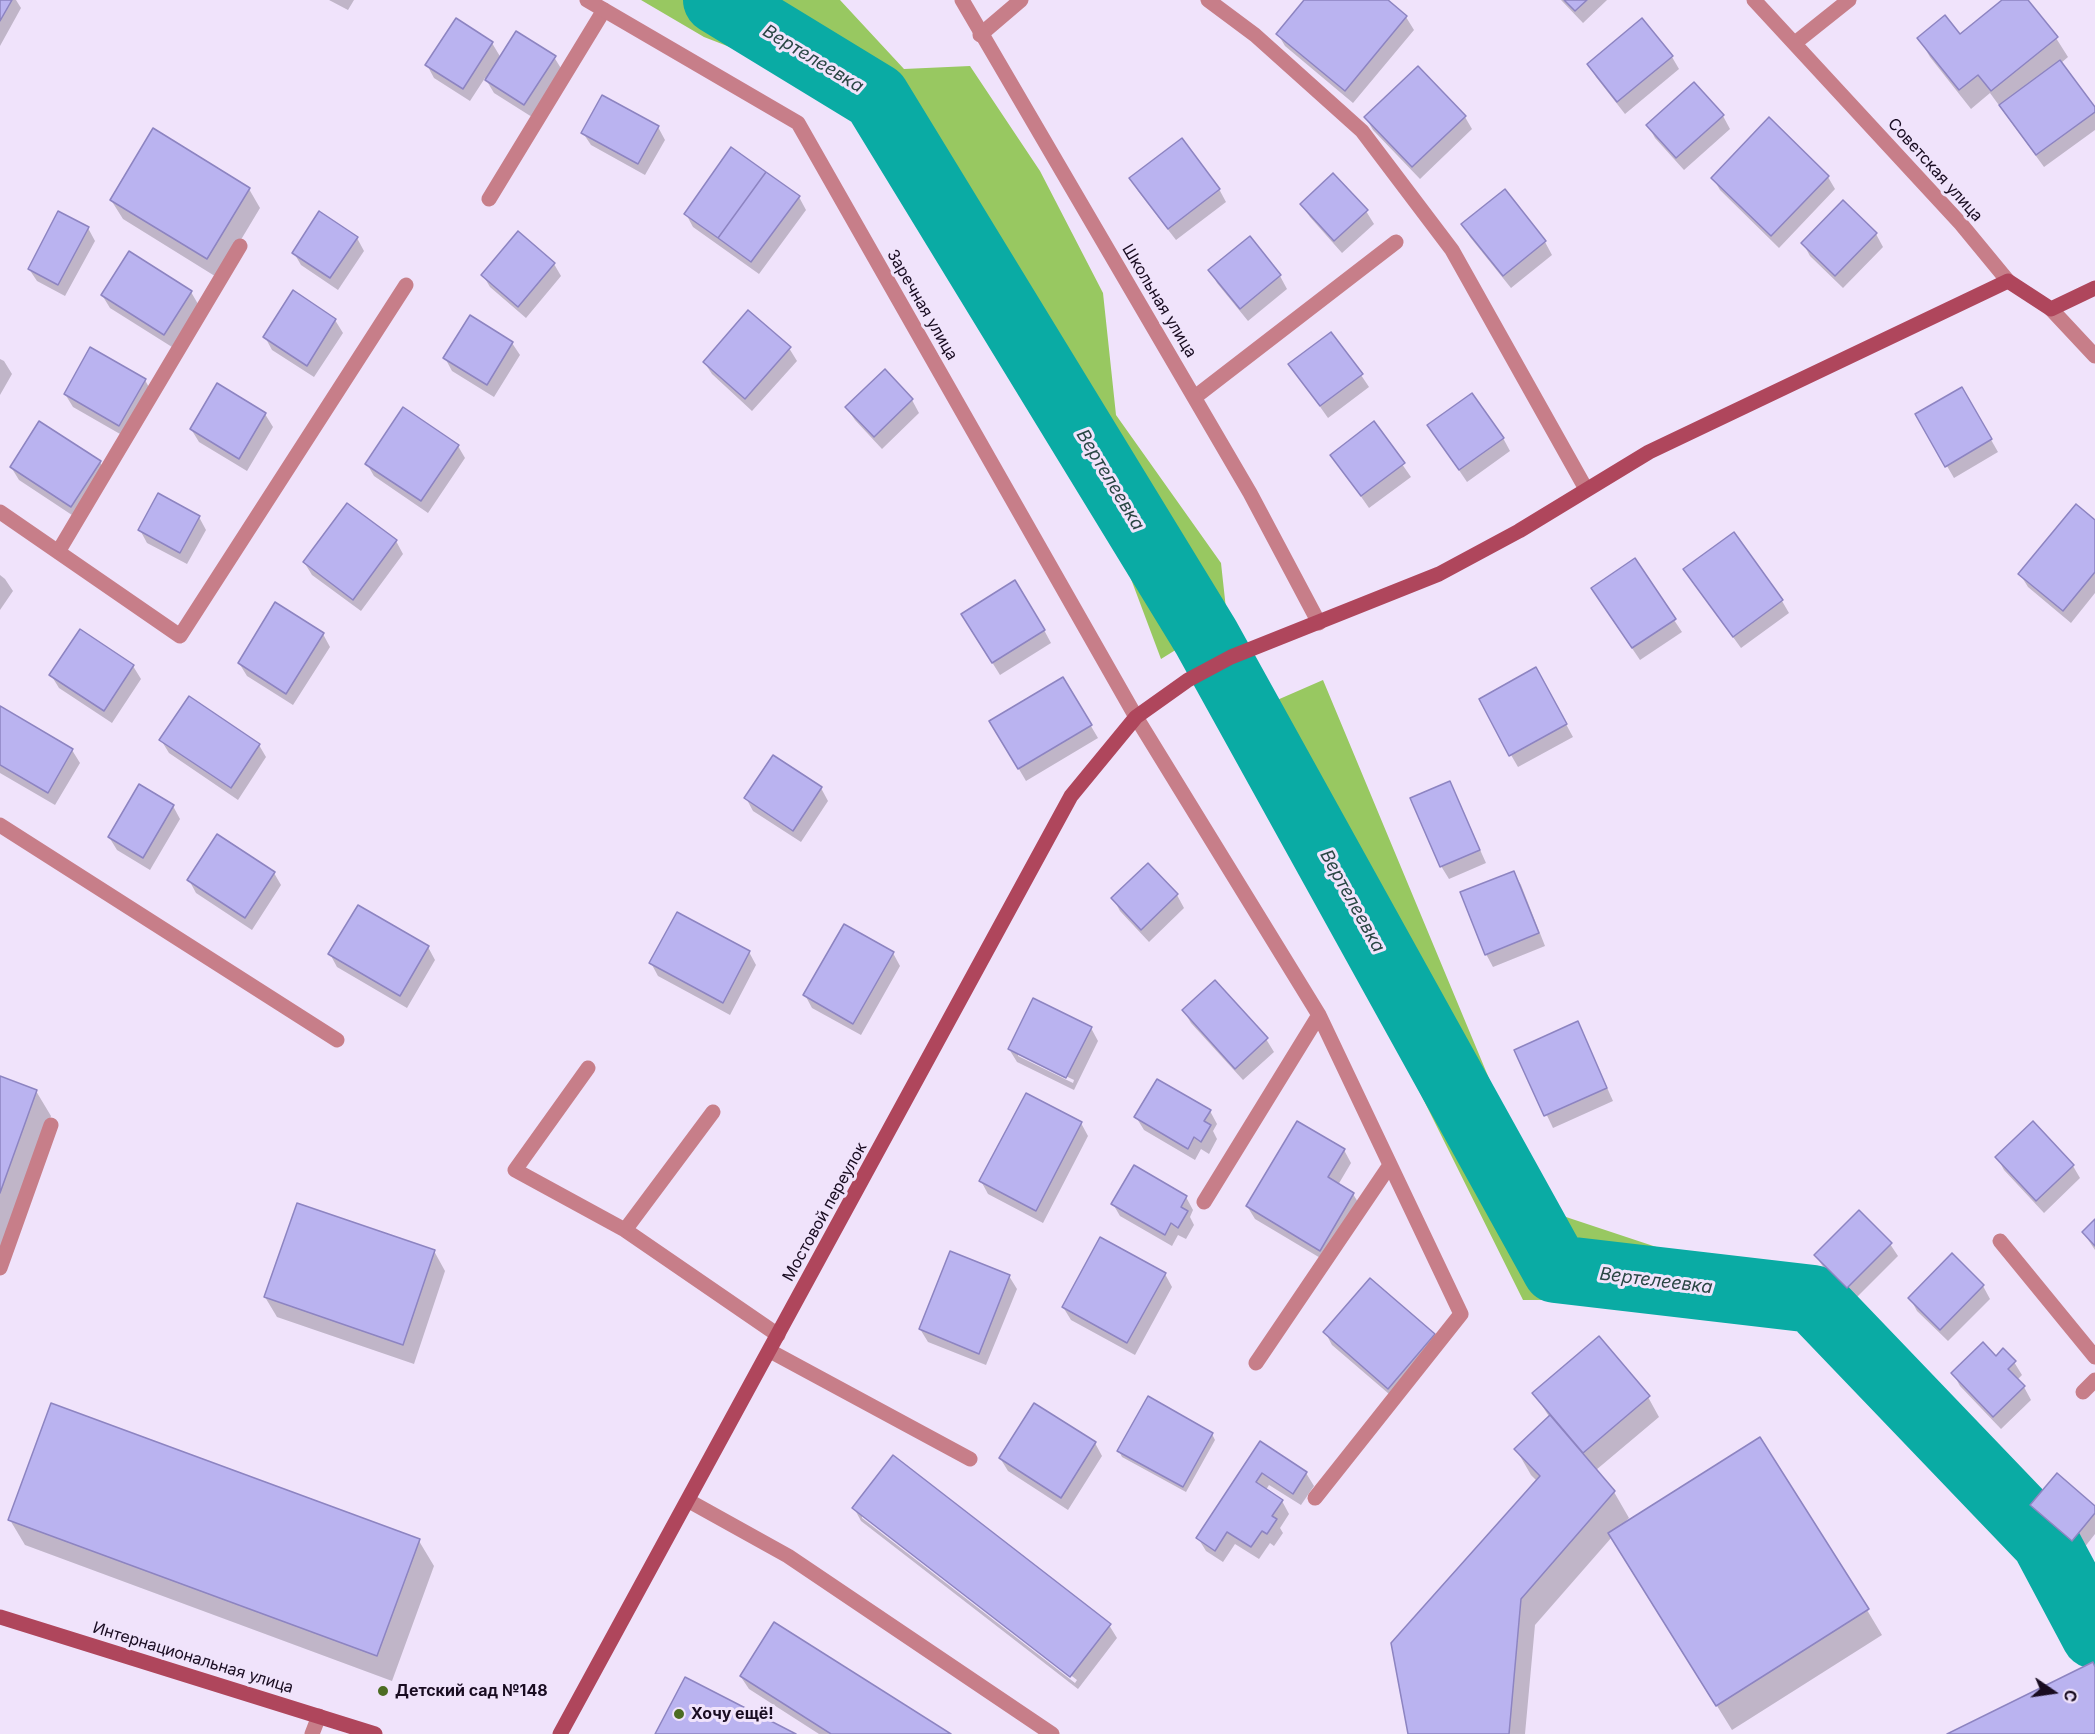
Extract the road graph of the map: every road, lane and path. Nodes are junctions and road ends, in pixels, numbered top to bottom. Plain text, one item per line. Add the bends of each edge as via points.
1 (587, 0) edge
2 (962, 0) edge
3 (1021, 0) edge
4 (1208, 0) edge
5 (1754, 0) edge
6 (1848, 0) edge
7 (604, 10) junction
8 (980, 35) junction
9 (1795, 43) junction
10 (489, 199) dead end
11 (1396, 242) dead end
12 (240, 246) dead end
13 (2008, 281) junction
14 (406, 285) dead end
15 (2095, 288) edge
16 (2051, 309) junction
17 (2095, 356) edge
18 (1195, 397) junction
19 (1586, 489) junction
20 (0, 512) edge
21 (58, 552) junction
22 (1318, 623) junction
23 (1136, 717) junction
24 (0, 825) edge
25 (1319, 1014) junction
26 (337, 1040) dead end
27 (588, 1068) dead end
28 (713, 1112) dead end
29 (51, 1125) dead end
30 (1390, 1165) junction
31 (1204, 1202) dead end
32 (625, 1230) junction
33 (2000, 1241) dead end
34 (0, 1268) edge
35 (778, 1335) junction
36 (770, 1351) junction
37 (2095, 1357) edge
38 (1256, 1364) dead end
39 (2095, 1380) edge
40 (2083, 1392) dead end
41 (970, 1459) dead end
42 (1315, 1498) dead end
43 (688, 1501) junction
44 (0, 1617) edge
45 (319, 1716) junction
46 (312, 1734) edge
47 (375, 1734) edge
48 (560, 1734) edge
49 (1052, 1734) edge

1 - 7 street, Заречная улица
2 - 8 street, Школьная улица
3 - 8 street
4 - 19 street via 1256,34 1362,131 1452,250
5 - 9 street, Советская улица
6 - 9 street
7 - 10 street
7 - 23 street, Заречная улица via 798,123
8 - 18 street, Школьная улица
9 - 13 street, Советская улица
11 - 18 street
12 - 21 street
13 - 16 street, Советская улица
13 - 19 street, Мостовой переулок via 1649,452
14 - 21 street via 180,636
15 - 16 street
16 - 17 street, Советская улица
18 - 22 street, Школьная улица
19 - 22 street, Мостовой переулок via 1439,574
20 - 21 street
22 - 23 street, Мостовой переулок via 1231,657 1188,680
23 - 25 street, Заречная улица
23 - 35 street, Мостовой переулок via 1071,796
24 - 26 street
25 - 30 street, Заречная улица
25 - 31 street
27 - 32 street via 515,1170
28 - 32 street
29 - 34 street
30 - 38 street
30 - 42 street, Заречная улица via 1461,1314
32 - 35 street
33 - 37 street
35 - 36 street, Мостовой переулок
36 - 41 street
36 - 43 street, Мостовой переулок
39 - 40 street
43 - 48 street, Мостовой переулок
43 - 49 street via 788,1556
44 - 45 street, Интернациональная улица
45 - 46 street
45 - 47 street, Интернациональная улица

